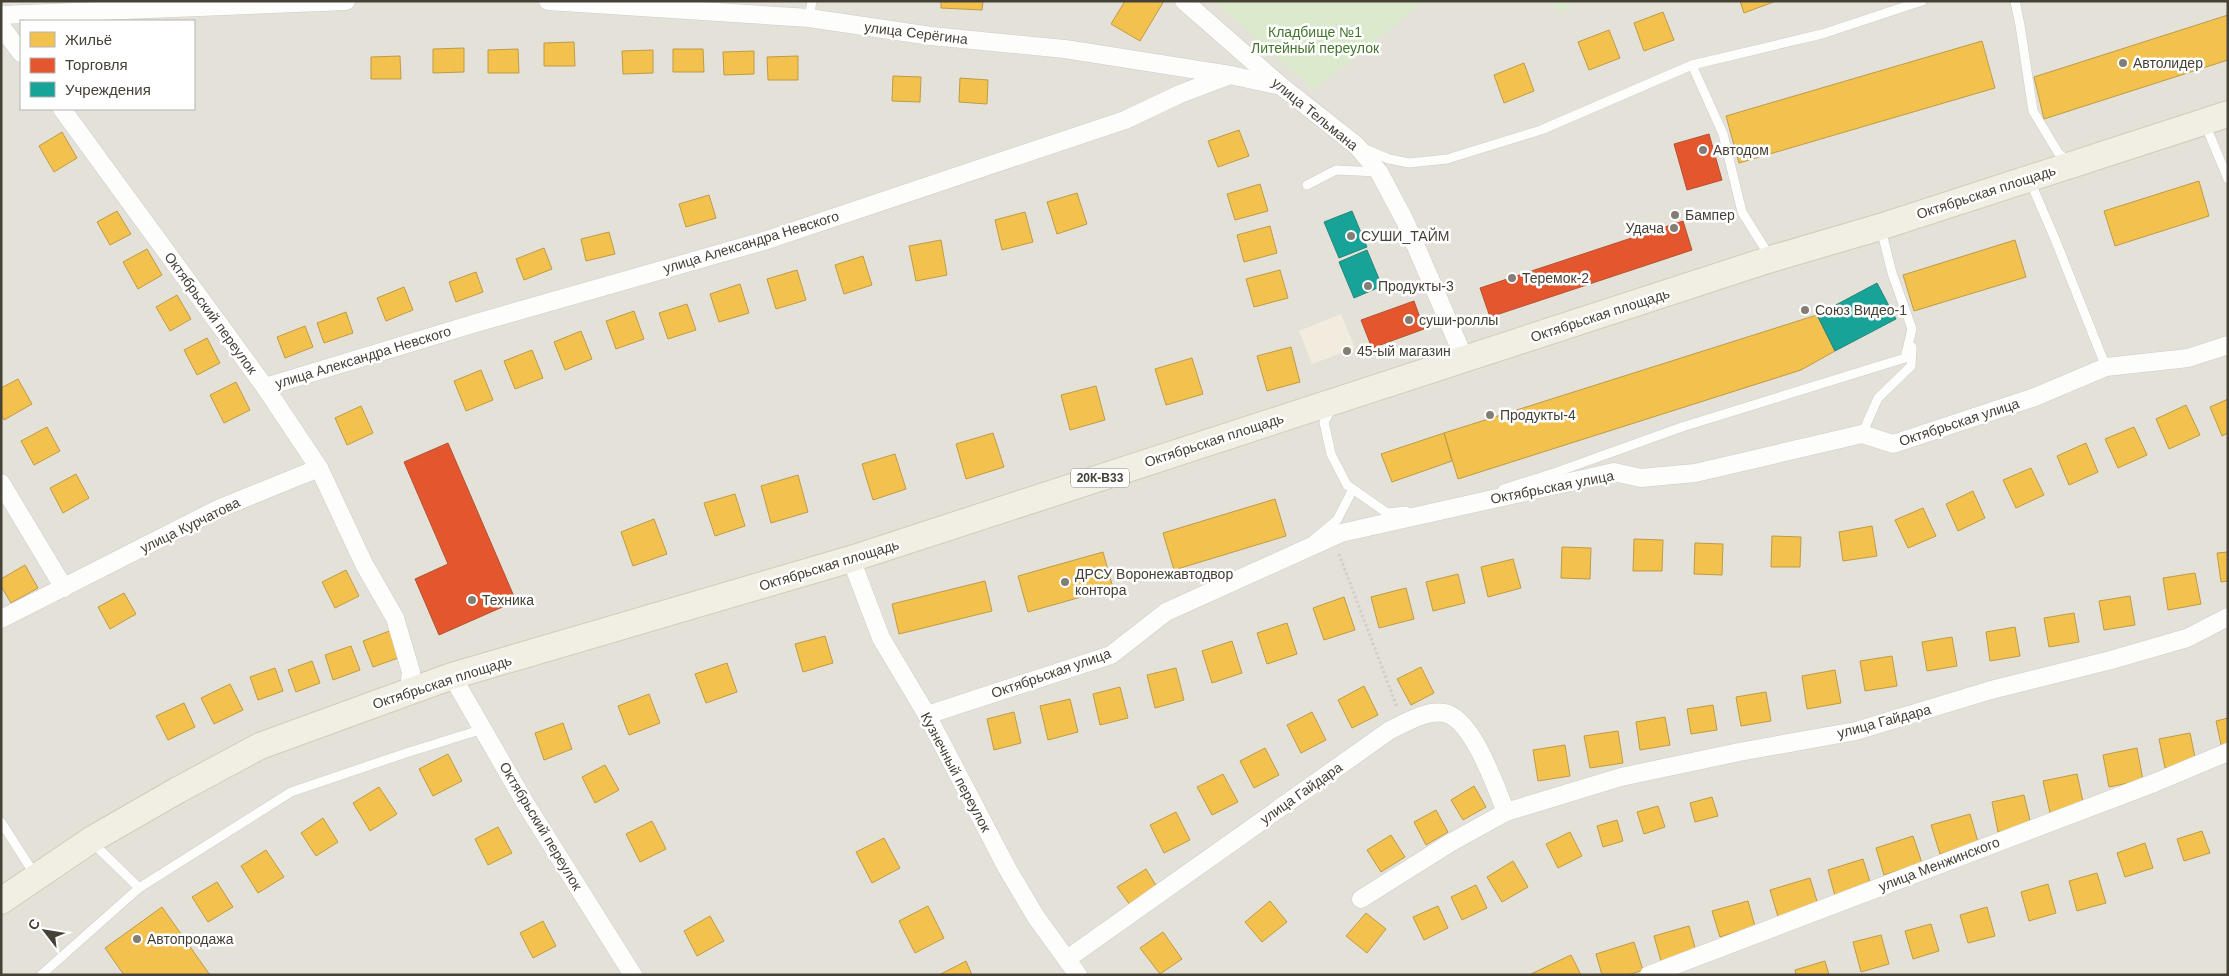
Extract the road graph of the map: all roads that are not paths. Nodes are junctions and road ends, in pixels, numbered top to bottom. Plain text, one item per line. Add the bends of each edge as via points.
1 (346, 1) edge
2 (548, 1) edge
3 (1184, 1) edge
4 (1922, 1) edge
5 (2015, 1) edge
6 (148, 5) edge
7 (810, 10) edge
8 (1, 15) edge
9 (1, 26) edge
10 (20, 52) edge
11 (1692, 65) junction
12 (1230, 76) junction
13 (1282, 86) junction
14 (63, 110) edge
15 (2216, 118) edge
16 (1356, 145) junction
17 (2073, 164) junction
18 (1379, 172) junction
19 (2029, 179) junction
20 (2228, 179) edge
21 (1308, 185) dead end
22 (1880, 227) junction
23 (1771, 259) junction
24 (1912, 329) junction
25 (2228, 345) edge
26 (1465, 360) junction
27 (2106, 367) junction
28 (265, 387) junction
29 (1336, 401) junction
30 (1862, 434) junction
31 (319, 468) junction
32 (1, 483) edge
33 (1353, 489) junction
34 (1295, 554) junction
35 (851, 559) junction
36 (64, 588) junction
37 (2228, 617) edge
38 (1, 619) edge
39 (452, 676) junction
40 (409, 692) junction
41 (927, 715) junction
42 (482, 729) junction
43 (2228, 752) edge
44 (1506, 812) junction
45 (1, 822) edge
46 (91, 840) junction
47 (37, 877) junction
48 (139, 888) junction
49 (1361, 899) dead end
50 (1, 901) edge
51 (1067, 960) junction
52 (41, 975) edge
53 (633, 975) edge
54 (1078, 975) edge
55 (1649, 975) edge

1 - 6 street
2 - 7 street, улица Серёгина
3 - 13 street, улица Тельмана
4 - 11 lane via 1822,34
5 - 17 lane via 2033,111 2059,154
6 - 8 street
7 - 12 street, улица Серёгина via 931,36 1065,49
9 - 10 street
11 - 16 lane via 1541,130 1447,159 1409,163 1389,159
11 - 23 lane via 1723,134 1742,212
12 - 13 street, улица Серёгина
12 - 28 street, улица Александра Невского via 1180,94 1125,120 767,240
13 - 16 street, улица Тельмана
14 - 28 street, Октябрьский переулок
15 - 17 main road, Октябрьская площадь / 20К-В33
15 - 20 lane
16 - 18 street, улица Тельмана
17 - 19 main road, Октябрьская площадь / 20К-В33
18 - 21 lane via 1336,170
18 - 26 street, улица Тельмана via 1405,221
19 - 22 main road, Октябрьская площадь / 20К-В33
19 - 27 lane
22 - 23 main road, Октябрьская площадь / 20К-В33
22 - 24 lane
23 - 26 main road, Октябрьская площадь / 20К-В33
24 - 30 lane via 1911,366 1878,398
24 - 33 lane via 1905,358 1682,427 1554,474 1432,510 1387,513
25 - 27 street, Октябрьская улица via 2188,358
26 - 29 main road, Октябрьская площадь / 20К-В33
27 - 30 street, Октябрьская улица via 2035,397 1892,444
28 - 31 street, Октябрьский переулок
29 - 33 lane via 1324,422 1330,454
29 - 35 main road, Октябрьская площадь / 20К-В33
30 - 34 street, Октябрьская улица via 1695,473 1640,478 1614,472 1350,531
31 - 36 street, улица Курчатова via 218,509
31 - 40 street, Октябрьский переулок via 364,564 395,618 411,672
32 - 36 street
33 - 34 lane via 1337,520
34 - 41 street, Октябрьская улица via 1166,612 1111,655
35 - 39 main road, Октябрьская площадь / 20К-В33
35 - 41 street, Кузнечный переулок via 880,638
36 - 38 street, улица Курчатова
37 - 44 street, улица Гайдара via 2187,638 1991,690 1856,731 1621,777
39 - 40 main road, Октябрьская площадь / 20К-В33
39 - 42 street, Октябрьский переулок
40 - 46 main road, Октябрьская площадь / 20К-В33 via 260,746
41 - 51 street, Кузнечный переулок via 1008,870
42 - 48 lane via 290,792
42 - 53 street, Октябрьский переулок
43 - 55 street, улица Менжинского
44 - 49 street, улица Гайдара
44 - 51 street, улица Гайдара via 1486,762 1462,724 1446,713 1428,713 1390,730
45 - 47 lane
46 - 47 main road, Октябрьская площадь / 20К-В33
46 - 48 lane
47 - 50 main road, Октябрьская площадь / 20К-В33
48 - 52 lane
51 - 54 street, Кузнечный переулок

